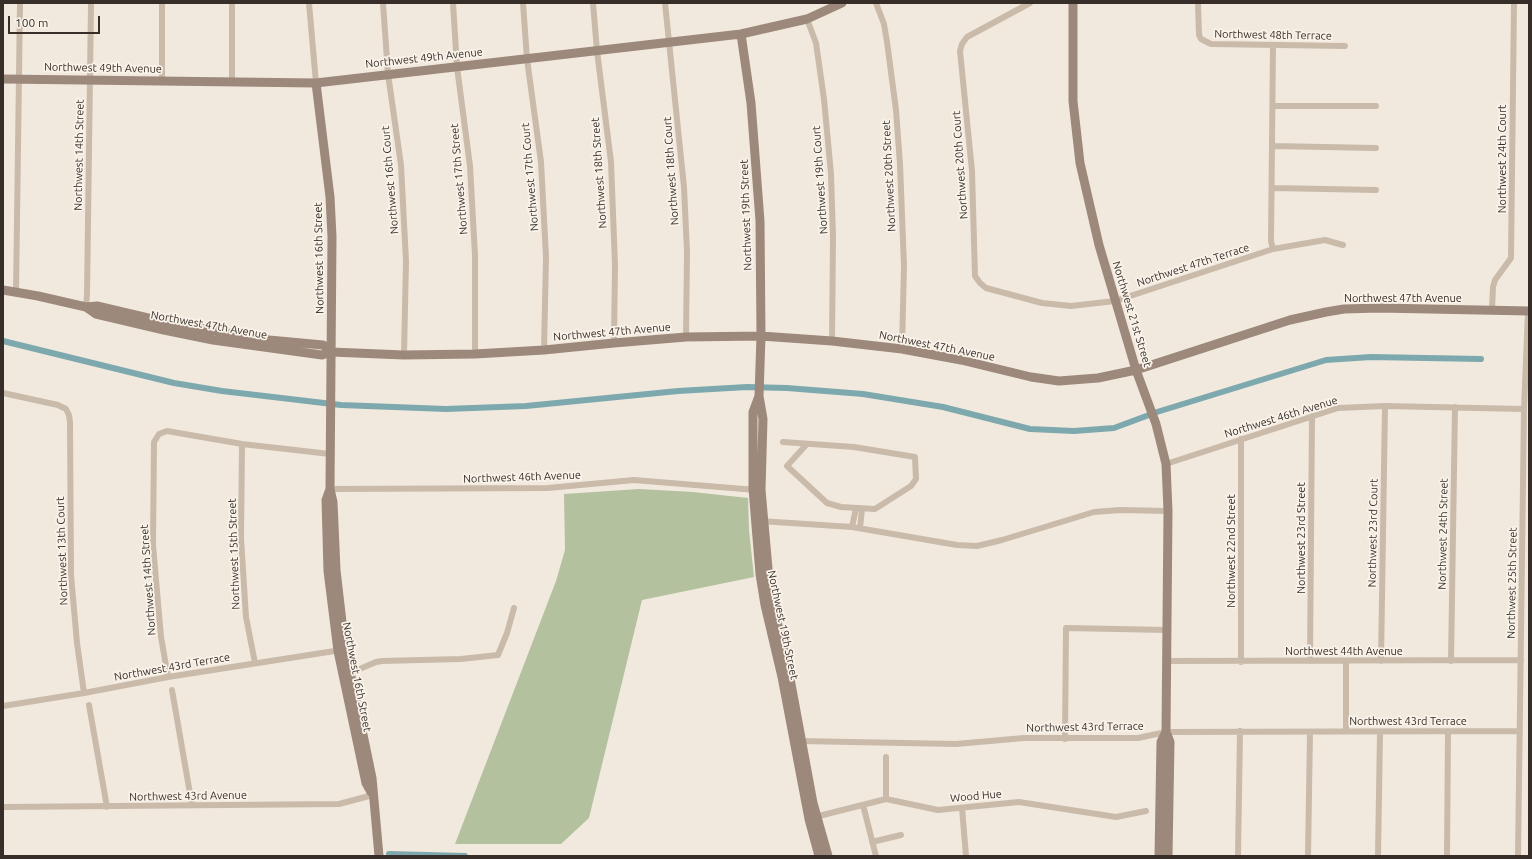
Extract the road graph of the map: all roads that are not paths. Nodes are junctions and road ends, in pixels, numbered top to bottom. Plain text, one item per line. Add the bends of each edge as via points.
1 (20, 3) edge
2 (91, 3) edge
3 (162, 3) edge
4 (232, 3) edge
5 (309, 3) edge
6 (383, 3) edge
7 (453, 3) edge
8 (523, 3) edge
9 (593, 3) edge
10 (665, 3) edge
11 (842, 3) edge
12 (876, 3) edge
13 (1030, 3) edge
14 (1073, 3) edge
15 (1198, 3) edge
16 (1514, 3) edge
17 (807, 19) junction
18 (741, 34) junction
19 (668, 42) junction
20 (1273, 45) junction
21 (1345, 46) dead end
22 (597, 51) junction
23 (527, 59) junction
24 (457, 67) junction
25 (388, 74) junction
26 (3, 79) edge
27 (19, 79) junction
28 (90, 80) junction
29 (162, 81) junction
30 (232, 82) junction
31 (316, 83) junction
32 (1273, 106) junction
33 (1376, 106) dead end
34 (1273, 146) junction
35 (1376, 148) dead end
36 (1273, 188) junction
37 (1376, 190) dead end
38 (1343, 245) dead end
39 (1273, 249) junction
40 (980, 283) joint
41 (3, 290) edge
42 (16, 292) junction
43 (1115, 301) junction
44 (86, 307) junction
45 (1492, 310) junction
46 (1528, 311) edge
47 (761, 336) junction
48 (686, 337) junction
49 (832, 341) junction
50 (614, 343) junction
51 (902, 349) junction
52 (544, 350) junction
53 (331, 352) junction
54 (475, 354) junction
55 (404, 355) junction
56 (1136, 370) junction
57 (3, 393) edge
58 (1385, 406) junction
59 (1455, 407) junction
60 (1524, 409) junction
61 (1312, 416) junction
62 (1241, 439) junction
63 (783, 442) dead end
64 (242, 444) junction
65 (806, 445) junction
66 (330, 454) junction
67 (1166, 464) junction
68 (330, 490) junction
69 (757, 490) junction
70 (856, 508) junction
71 (862, 509) junction
72 (1168, 510) junction
73 (759, 521) junction
74 (1526, 521) edge
75 (852, 527) junction
76 (860, 528) junction
77 (514, 608) dead end
78 (1167, 630) junction
79 (341, 650) junction
80 (1521, 660) junction
81 (1167, 661) junction
82 (1310, 661) junction
83 (1346, 661) junction
84 (1381, 661) junction
85 (1451, 661) junction
86 (1241, 662) junction
87 (255, 663) junction
88 (346, 674) junction
89 (168, 677) junction
90 (172, 690) dead end
91 (84, 693) junction
92 (89, 705) dead end
93 (3, 706) edge
94 (1346, 731) junction
95 (1520, 731) junction
96 (1166, 732) junction
97 (1240, 732) junction
98 (1310, 732) junction
99 (1380, 732) junction
100 (1448, 732) junction
101 (1065, 739) junction
102 (797, 742) junction
103 (886, 757) dead end
104 (373, 795) junction
105 (886, 799) junction
106 (863, 805) junction
107 (192, 806) junction
108 (3, 807) edge
109 (107, 807) junction
110 (962, 808) junction
111 (1146, 811) dead end
112 (813, 818) junction
113 (901, 835) dead end
114 (872, 842) junction
115 (379, 856) edge
116 (819, 856) edge
117 (828, 856) edge
118 (876, 856) edge
119 (966, 856) edge
120 (1159, 856) edge
121 (1168, 856) edge
122 (1238, 856) edge
123 (1308, 856) edge
124 (1378, 856) edge
125 (1447, 856) edge
126 (1518, 856) edge

1 - 27 street
2 - 28 street, Northwest 14th Street
3 - 29 street
4 - 30 street
5 - 31 street, Northwest 16th Street
6 - 25 street, Northwest 16th Court
7 - 24 street, Northwest 17th Street
8 - 23 street, Northwest 17th Court
9 - 22 street, Northwest 18th Street
10 - 19 street, Northwest 18th Court
11 - 17 street, Northwest 49th Avenue
12 - 51 street, Northwest 20th Street via 884,24 896,110 904,266
13 - 40 street, Northwest 20th Court via 967,37 960,51 972,172 975,276
14 - 43 street, Northwest 21st Street via 1073,101 1080,163
15 - 20 street, Northwest 48th Terrace via 1198,29 1201,39 1211,44
16 - 45 street, Northwest 24th Court via 1511,258 1495,280
17 - 18 street, Northwest 49th Avenue
17 - 49 street, Northwest 19th Court via 816,43 831,174 834,237
18 - 19 street, Northwest 49th Avenue
18 - 47 street, Northwest 19th Street via 757,170
19 - 22 street, Northwest 49th Avenue
19 - 48 street, Northwest 18th Court via 684,187 687,252
20 - 21 street, Northwest 48th Terrace
20 - 32 street
22 - 23 street, Northwest 49th Avenue
22 - 50 street, Northwest 18th Street via 610,162 615,265
23 - 24 street, Northwest 49th Avenue
23 - 52 street, Northwest 17th Court via 541,162 546,257
24 - 25 street, Northwest 49th Avenue
24 - 54 street, Northwest 17th Street via 470,166 475,255
25 - 31 street, Northwest 49th Avenue
25 - 55 street, Northwest 16th Court via 401,165 406,254
26 - 27 street, Northwest 49th Avenue
27 - 28 street, Northwest 49th Avenue
27 - 42 street
28 - 29 street, Northwest 49th Avenue
28 - 44 street, Northwest 14th Street
29 - 30 street, Northwest 49th Avenue
30 - 31 street, Northwest 49th Avenue
31 - 53 street, Northwest 16th Street via 332,231
32 - 33 street
32 - 34 street
34 - 35 street
34 - 36 street
36 - 37 street
36 - 39 street
38 - 39 street, Northwest 47th Terrace via 1325,240
39 - 43 street, Northwest 47th Terrace
40 - 43 street, Northwest 47th Terrace via 986,288 1042,303 1071,306
41 - 42 street, Northwest 47th Avenue
42 - 44 street, Northwest 47th Avenue
43 - 56 street, Northwest 21st Street
44 - 53 street, Northwest 47th Avenue via 96,314 129,318 213,340 269,344 322,355
45 - 46 street, Northwest 47th Avenue
45 - 56 street, Northwest 47th Avenue via 1379,308 1326,312 1290,320
46 - 60 street, Northwest 25th Street
47 - 48 street, Northwest 47th Avenue
47 - 49 street, Northwest 47th Avenue
47 - 69 street, Northwest 19th Street via 759,396 763,419
48 - 50 street, Northwest 47th Avenue
49 - 51 street, Northwest 47th Avenue
50 - 52 street, Northwest 47th Avenue
51 - 56 street, Northwest 47th Avenue via 1031,377 1059,380 1098,378
52 - 54 street, Northwest 47th Avenue
53 - 55 street, Northwest 47th Avenue
53 - 66 street, Northwest 16th Street
54 - 55 street, Northwest 47th Avenue
56 - 67 street, Northwest 21st Street via 1156,424
57 - 91 street, Northwest 13th Court via 58,405 69,414 71,575
58 - 59 street, Northwest 46th Avenue
58 - 61 street, Northwest 46th Avenue via 1338,408
58 - 84 street, Northwest 23rd Court
59 - 60 street, Northwest 46th Avenue
59 - 85 street, Northwest 24th Street
60 - 74 street, Northwest 25th Street
61 - 62 street, Northwest 46th Avenue
61 - 82 street, Northwest 23rd Street
62 - 67 street, Northwest 46th Avenue
62 - 86 street, Northwest 22nd Street
63 - 65 street
64 - 66 street
64 - 87 street, Northwest 15th Street via 241,538 246,617
64 - 89 street, Northwest 14th Street via 167,431 159,434 154,442 153,544 161,637
65 - 70 street via 787,466 827,503
65 - 71 street via 854,447 915,457 916,479 911,486 875,509
66 - 68 street, Northwest 16th Street
67 - 72 street, Northwest 21st Street
68 - 69 street, Northwest 46th Avenue via 548,488 634,480
68 - 79 street, Northwest 16th Street via 333,502
69 - 73 street, Northwest 19th Street
70 - 71 street
70 - 75 street
71 - 76 street
72 - 76 street via 1094,512 977,546 957,545
72 - 78 street, Northwest 21st Street
73 - 75 street
73 - 102 street, Northwest 19th Street via 760,574 789,673
74 - 80 street, Northwest 25th Street
75 - 76 street
77 - 88 street via 498,655 461,659 382,661
78 - 81 street, Northwest 21st Street
78 - 101 street via 1066,628
79 - 87 street, Northwest 43rd Terrace
79 - 88 street, Northwest 16th Street
80 - 85 street, Northwest 44th Avenue
80 - 95 street, Northwest 25th Street
81 - 86 street, Northwest 44th Avenue
81 - 96 street, Northwest 21st Street
82 - 83 street, Northwest 44th Avenue
82 - 86 street, Northwest 44th Avenue
83 - 84 street, Northwest 44th Avenue
83 - 94 street
84 - 85 street, Northwest 44th Avenue
87 - 89 street, Northwest 43rd Terrace
88 - 104 street, Northwest 16th Street via 372,778
89 - 91 street, Northwest 43rd Terrace
90 - 107 street
91 - 93 street, Northwest 43rd Terrace
92 - 109 street
94 - 98 street, Northwest 43rd Terrace
94 - 99 street, Northwest 43rd Terrace
95 - 100 street, Northwest 43rd Terrace
95 - 126 street, Northwest 25th Street
96 - 97 street, Northwest 43rd Terrace
96 - 101 street, Northwest 43rd Terrace via 1138,738
96 - 120 street, Northwest 21st Street via 1161,742
96 - 121 street, Northwest 21st Street via 1170,742
97 - 98 street, Northwest 43rd Terrace
97 - 122 street
98 - 123 street
99 - 100 street, Northwest 43rd Terrace
99 - 124 street
100 - 125 street
101 - 102 street, Northwest 43rd Terrace via 1024,738 956,744
102 - 112 street, Northwest 19th Street
103 - 105 street
104 - 107 street, Northwest 43rd Avenue via 339,804
104 - 115 street, Northwest 16th Street
105 - 106 street, Wood Hue
105 - 110 street, Wood Hue via 938,810
106 - 112 street, Wood Hue
106 - 114 street
107 - 109 street, Northwest 43rd Avenue
108 - 109 street, Northwest 43rd Avenue
110 - 111 street, Wood Hue via 1029,803 1116,817
110 - 119 street
112 - 116 street, Northwest 19th Street
112 - 117 street, Northwest 19th Street
113 - 114 street
114 - 118 street

